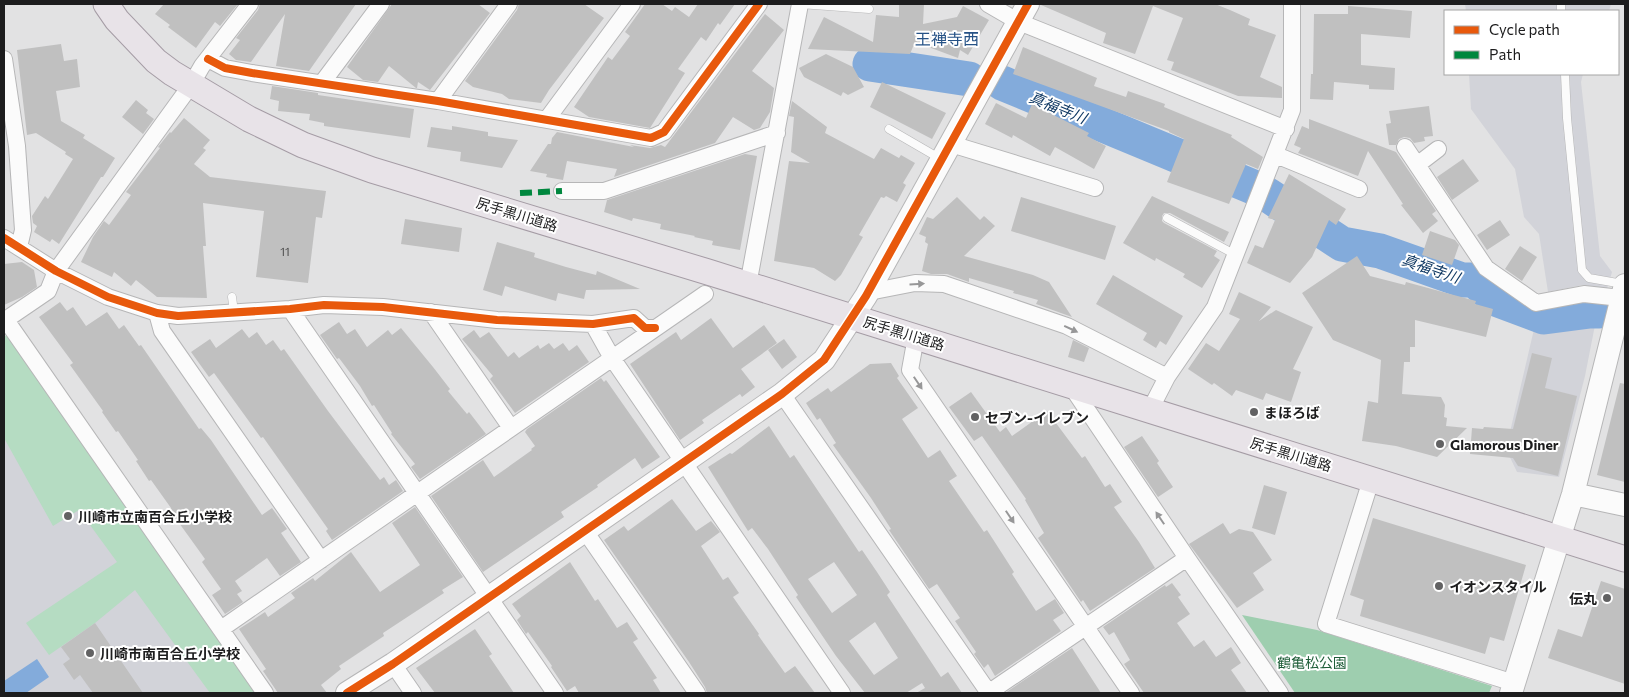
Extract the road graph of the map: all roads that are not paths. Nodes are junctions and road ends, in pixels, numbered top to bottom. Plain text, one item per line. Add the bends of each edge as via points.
1 (106, 4) edge
2 (250, 4) edge
3 (381, 4) edge
4 (509, 4) edge
5 (632, 4) edge
6 (759, 4) edge
7 (800, 4) edge
8 (988, 4) edge
9 (1288, 5) edge
10 (869, 8) dead end
11 (1024, 13) edge
12 (4, 59) edge
13 (208, 59) junction
14 (1564, 75) edge
15 (322, 83) junction
16 (191, 84) junction
17 (438, 100) junction
18 (547, 119) junction
19 (889, 129) dead end
20 (1286, 129) junction
21 (777, 133) junction
22 (1405, 147) dead end
23 (1438, 150) dead end
24 (946, 152) junction
25 (1276, 155) junction
26 (1417, 165) junction
27 (1095, 188) dead end
28 (1359, 189) dead end
29 (562, 190) dead end
30 (1167, 218) dead end
31 (4, 238) edge
32 (19, 247) junction
33 (1236, 255) junction
34 (56, 271) junction
35 (748, 285) junction
36 (1624, 289) edge
37 (869, 292) junction
38 (705, 294) dead end
39 (290, 309) junction
40 (431, 312) junction
41 (157, 313) junction
42 (853, 317) junction
43 (5, 321) edge
44 (593, 324) junction
45 (655, 328) junction
46 (916, 338) junction
47 (612, 358) junction
48 (1168, 377) junction
49 (1071, 386) junction
50 (782, 394) junction
51 (1150, 410) junction
52 (512, 428) junction
53 (684, 462) junction
54 (1371, 480) junction
55 (417, 493) junction
56 (1573, 494) junction
57 (1625, 505) edge
58 (585, 531) junction
59 (1559, 538) junction
60 (1187, 558) junction
61 (1625, 558) edge
62 (321, 560) junction
63 (489, 597) junction
64 (1086, 627) junction
65 (221, 629) junction
66 (393, 664) junction
67 (1512, 688) edge
68 (265, 693) edge
69 (347, 693) edge
70 (413, 693) edge
71 (555, 693) edge
72 (696, 693) edge
73 (842, 693) edge
74 (989, 693) edge
75 (1131, 693) edge
76 (1280, 693) edge

1 - 16 main road, 尻手黒川道路 via 156,61
2 - 13 street
3 - 15 street
4 - 17 street
5 - 18 street
6 - 18 street via 664,132 651,138
7 - 10 lane
7 - 21 street
8 - 11 street
9 - 20 street via 1292,110
11 - 20 street
11 - 24 street
12 - 32 street via 17,146 23,230
13 - 15 street via 225,68
13 - 16 street
14 - 36 lane via 1582,270 1589,278
15 - 17 street
16 - 34 street
16 - 35 main road, 尻手黒川道路 via 248,119 303,145 372,170
17 - 18 street
19 - 24 lane
20 - 25 street
21 - 29 street via 604,191
21 - 35 street
22 - 26 street
23 - 26 street
24 - 27 street
24 - 37 street
25 - 28 street
25 - 33 street
26 - 36 street via 1486,268 1536,303
30 - 33 lane
31 - 32 street
32 - 34 street
33 - 48 street via 1215,308
34 - 41 street via 108,297
34 - 43 street via 48,291
35 - 42 main road, 尻手黒川道路
36 - 56 street
37 - 42 street
37 -> 48 street via 914,283 944,284 1067,326
38 - 45 street
39 - 40 street via 324,304
39 - 41 street via 233,304 178,316
39 - 55 street
40 - 44 street via 497,320
40 - 52 street
41 - 62 street via 162,331
42 - 46 main road, 尻手黒川道路
42 - 50 street via 824,360
43 - 65 street
44 - 45 street via 634,318 645,328
44 - 47 street
45 - 47 street
46 - 49 main road, 尻手黒川道路
46 -> 64 street via 910,370
47 - 52 street
47 - 53 street
48 - 51 street
49 - 51 main road, 尻手黒川道路
60 -> 49 street
50 - 53 street
50 - 74 street
51 - 54 main road, 尻手黒川道路
52 - 55 street
53 - 58 street
53 - 73 street
54 - 59 main road, 尻手黒川道路
54 - 67 street via 1326,624
55 - 62 street
55 - 63 street
56 - 57 street
56 - 59 street
58 - 63 street
58 - 72 street
59 - 61 main road, 尻手黒川道路
59 - 67 street
60 - 64 street
60 - 76 street
62 - 65 street
63 - 66 street
63 - 71 street
64 - 74 street
64 - 75 street
65 - 68 street
66 - 69 street
66 - 70 street

